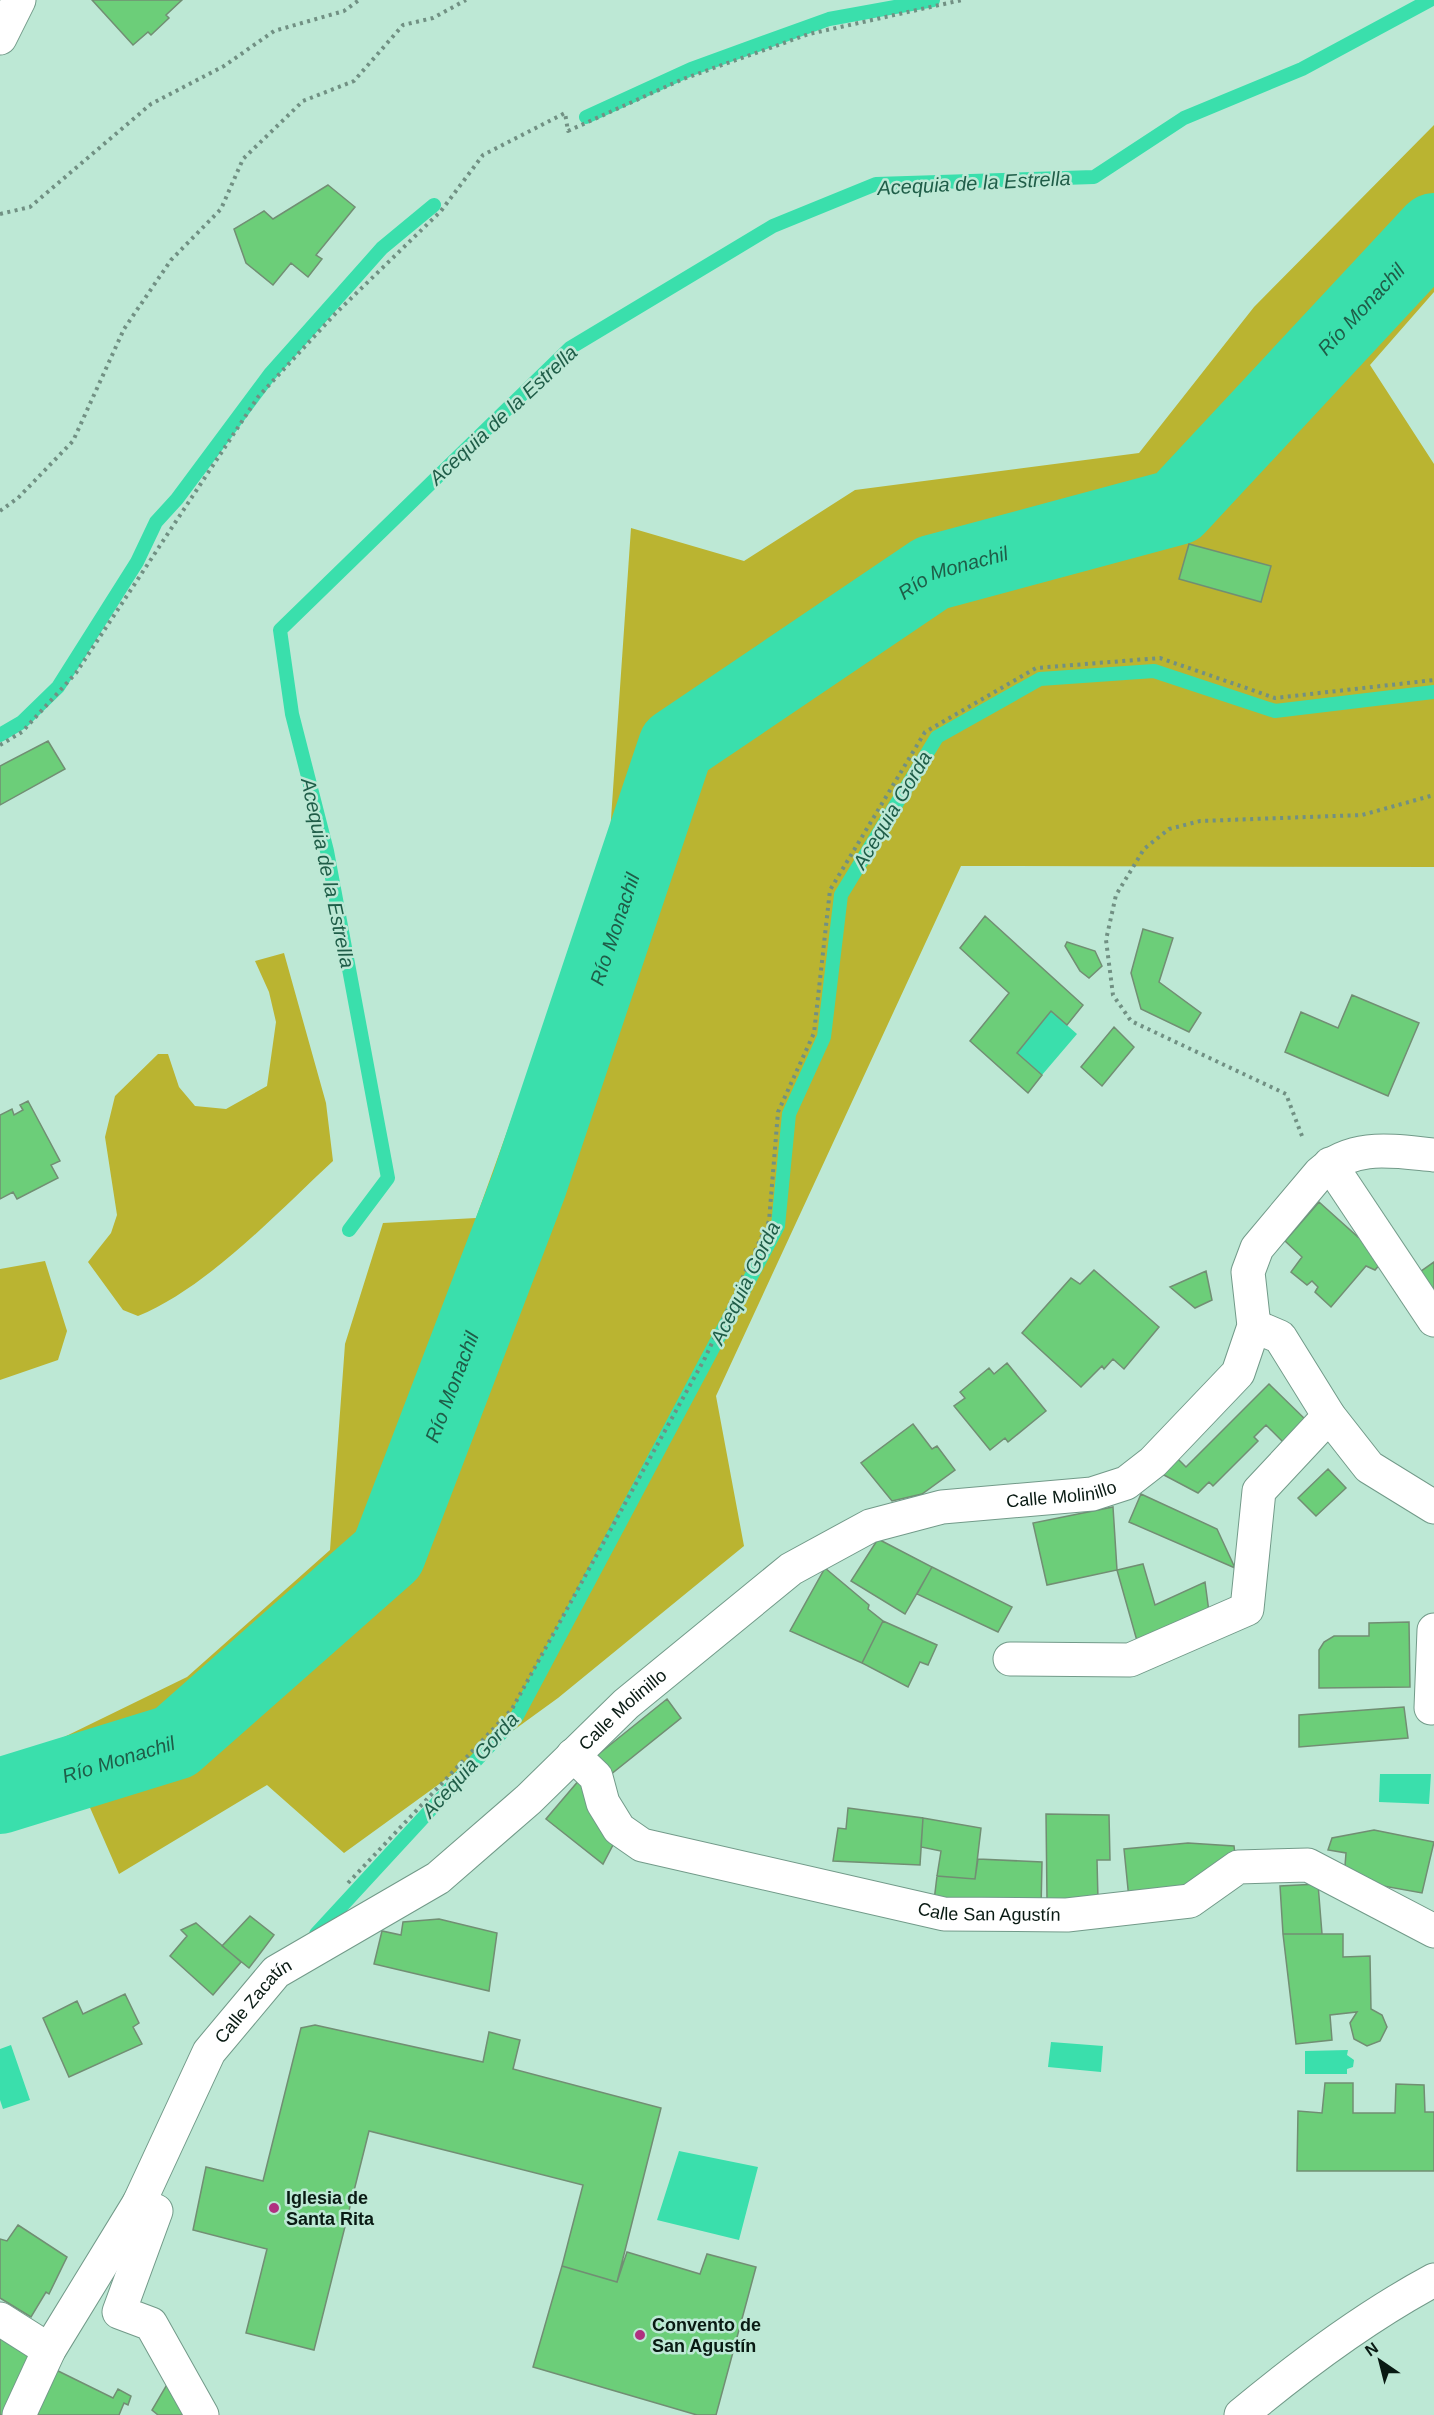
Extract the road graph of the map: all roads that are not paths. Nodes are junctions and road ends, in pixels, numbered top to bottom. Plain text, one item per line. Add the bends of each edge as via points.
1 (19, 0) edge
2 (0, 38) edge
3 (1434, 1155) edge
4 (1325, 1169) junction
5 (1434, 1320) edge
6 (1254, 1326) junction
7 (1329, 1416) junction
8 (1434, 1507) edge
9 (1434, 1630) edge
10 (1010, 1659) dead end
11 (1431, 1708) dead end
12 (573, 1755) junction
13 (1434, 1931) edge
14 (139, 2203) junction
15 (1434, 2280) edge
16 (0, 2319) edge
17 (49, 2350) junction
18 (18, 2415) edge
19 (202, 2415) edge
20 (1241, 2415) edge

1 - 2 street
3 - 4 street, Calle Molinillo via 1364,1150
4 - 5 street
4 - 6 street, Calle Molinillo via 1257,1248 1248,1272
6 - 7 street via 1280,1337
6 - 12 street, Calle Molinillo via 1239,1373 1153,1462 1126,1483 1092,1494 942,1507 870,1526 791,1569 626,1704
7 - 8 street via 1369,1467
7 - 10 street via 1259,1491 1247,1609 1130,1660
9 - 11 street
12 - 13 street, Calle San Agustín via 596,1777 603,1803 619,1829 642,1845 944,1914 1067,1915 1190,1902 1238,1868 1308,1865
12 - 14 street, Calle Zacatín via 438,1878 276,1972 209,2052
14 - 17 street, Calle Zacatín
14 - 19 street via 156,2211 119,2312 151,2324
15 - 20 street via 1403,2296 1291,2373
16 - 17 street
17 - 18 street, Calle Zacatín

